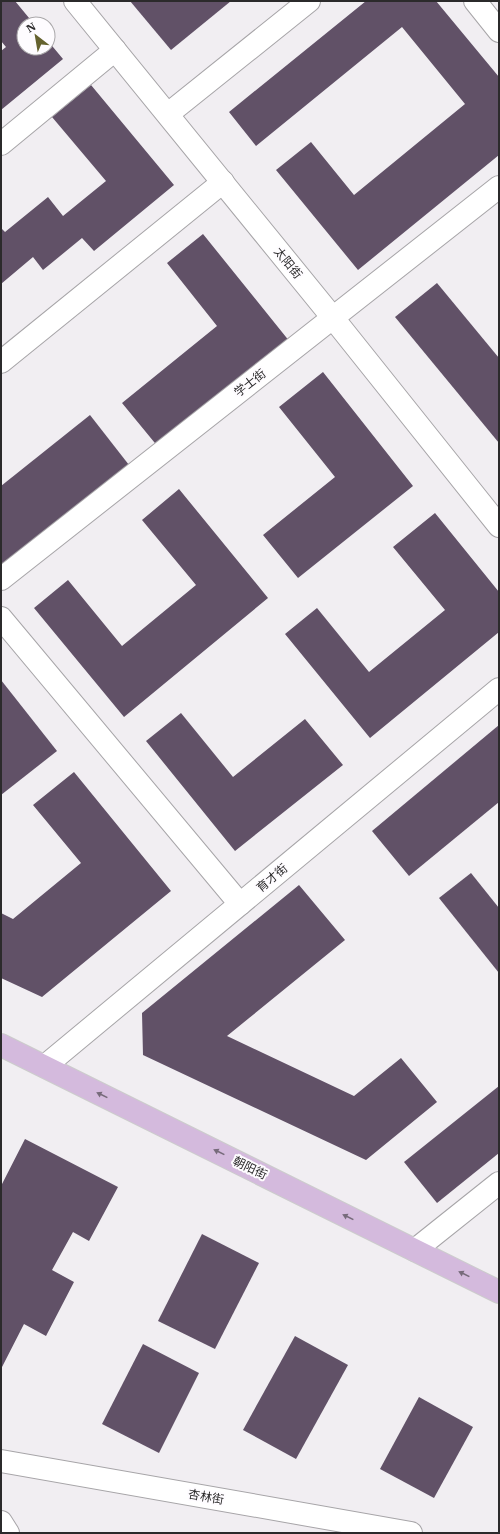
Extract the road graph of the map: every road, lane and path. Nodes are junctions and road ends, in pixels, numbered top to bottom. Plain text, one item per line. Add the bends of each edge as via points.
1 (75, 1) edge
2 (309, 1) edge
3 (476, 1) edge
4 (499, 31) edge
5 (115, 50) junction
6 (168, 114) junction
7 (1, 144) edge
8 (222, 182) junction
9 (499, 187) edge
10 (333, 318) junction
11 (1, 362) edge
12 (499, 526) edge
13 (1, 579) edge
14 (1, 618) edge
15 (499, 689) edge
16 (240, 904) junction
17 (1, 1045) edge
18 (45, 1066) junction
19 (499, 1183) edge
20 (415, 1250) junction
21 (499, 1292) edge
22 (1, 1461) edge
23 (1, 1522) edge
24 (8, 1533) edge
25 (411, 1533) edge

1 - 5 street, 太阳街
2 - 6 street
3 - 4 street
5 - 6 street, 太阳街
5 - 7 street
6 - 8 street, 太阳街
8 - 10 street, 太阳街
8 - 11 street
9 - 10 street, 学士街
10 - 12 street, 太阳街
10 - 13 street, 学士街
14 - 16 street
15 - 16 street, 育才街
16 - 18 street, 育才街
17 - 18 main road, 朝阳街
20 -> 18 main road, 朝阳街
19 - 20 street
21 -> 20 main road, 朝阳街
22 - 25 street, 杏林街
23 - 24 street

